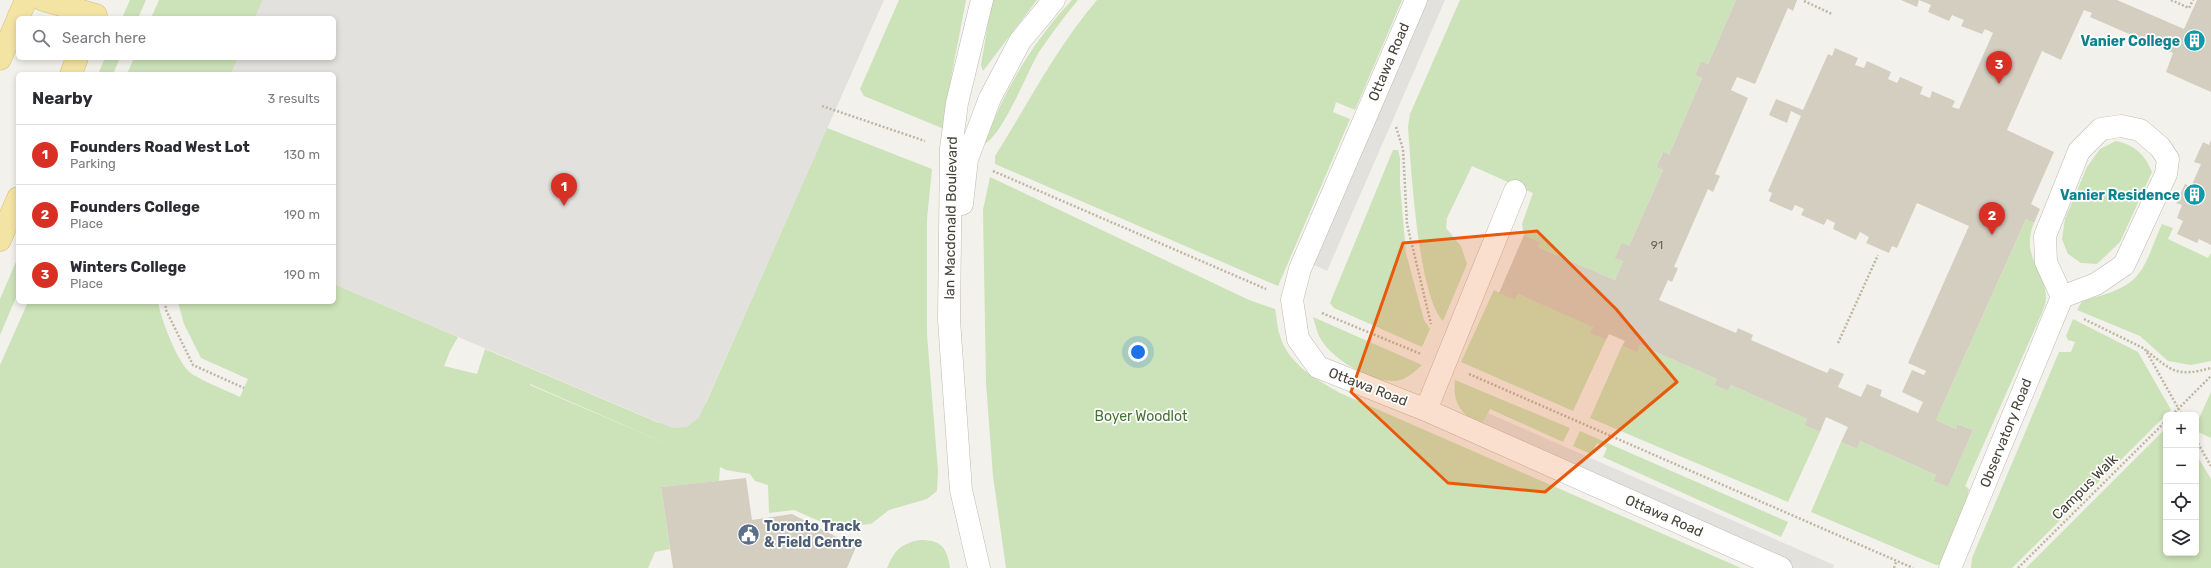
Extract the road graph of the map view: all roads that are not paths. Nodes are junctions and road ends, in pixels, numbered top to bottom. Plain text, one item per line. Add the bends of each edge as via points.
1 (26, 0) edge
2 (43, 0) edge
3 (982, 0) edge
4 (1054, 0) edge
5 (1416, 0) edge
6 (98, 11) edge
7 (19, 16) edge
8 (16, 23) edge
9 (0, 59) edge
10 (76, 60) edge
11 (72, 72) edge
12 (1516, 191) dead end
13 (16, 203) edge
14 (0, 240) edge
15 (2062, 297) junction
16 (949, 320) junction
17 (1426, 410) junction
18 (978, 568) edge
19 (1781, 568) edge
20 (1950, 568) edge

1 - 7 main road
2 - 6 main road
3 - 16 street, Ian Macdonald Boulevard via 957,103 950,149
4 - 16 street, Ian Macdonald Boulevard via 1020,41 990,98 967,159
5 - 17 street, Ottawa Road via 1304,260 1292,300 1298,339 1318,367
8 - 9 main road
10 - 11 main road
12 - 17 street
13 - 14 main road
15 - 15 street via 2096,284 2124,265 2166,174 2168,160 2160,147 2140,130 2121,126 2101,129 2078,151 2045,236 2046,262
15 - 20 street, Observatory Road
16 - 18 street, Ian Macdonald Boulevard via 961,490
17 - 19 street, Ottawa Road

